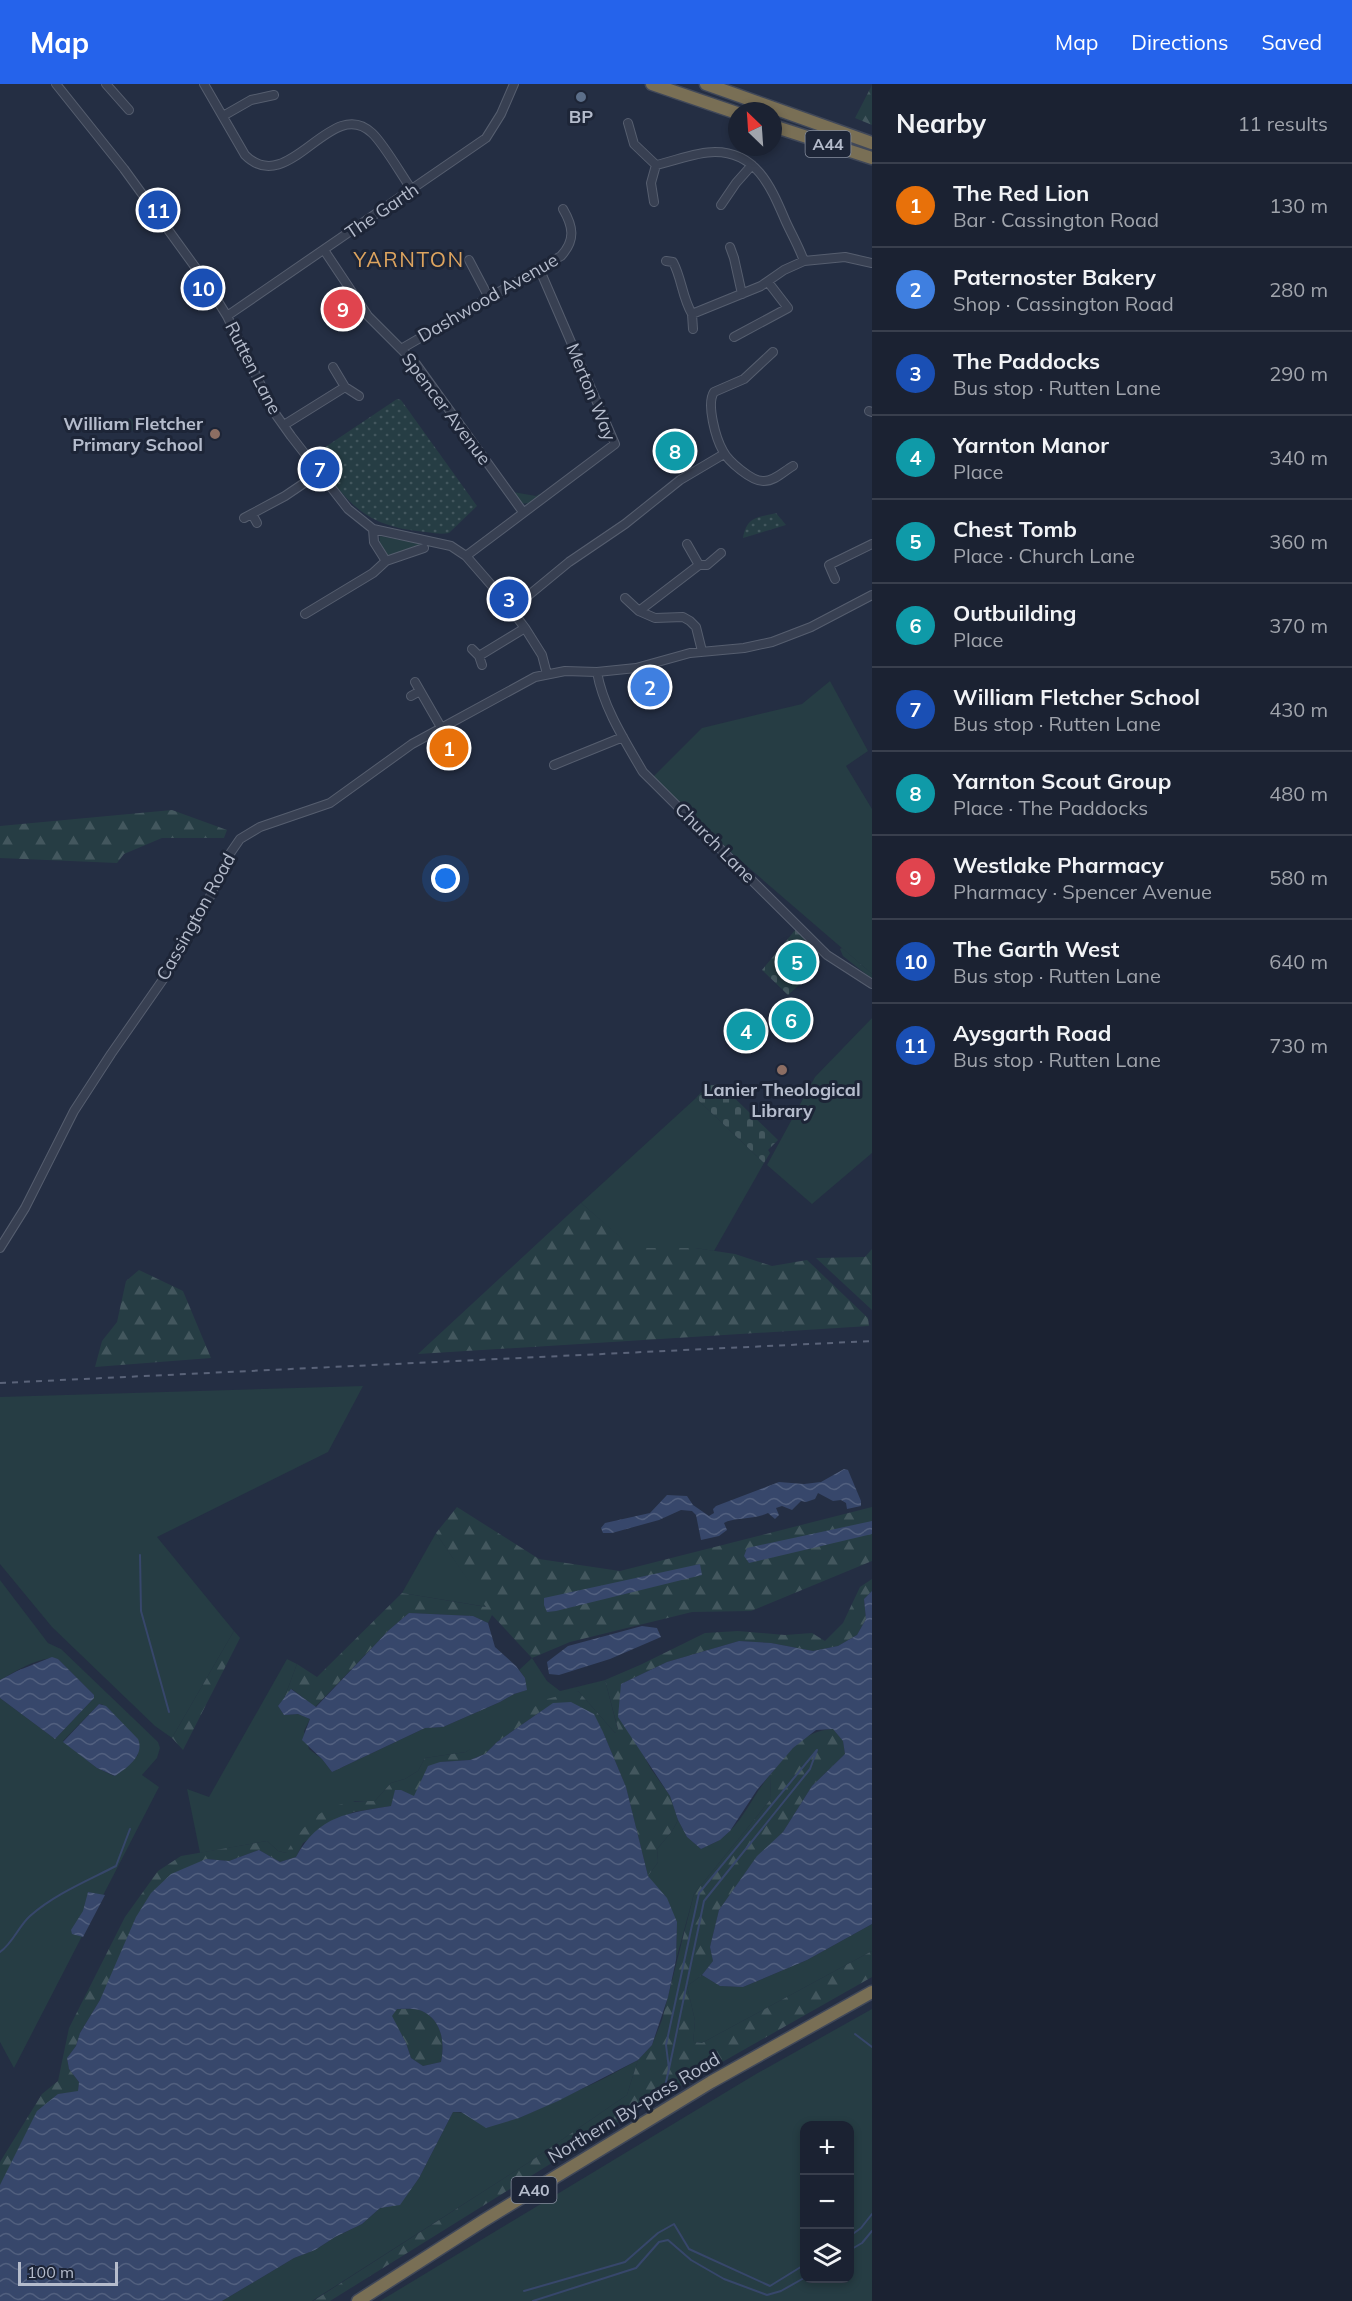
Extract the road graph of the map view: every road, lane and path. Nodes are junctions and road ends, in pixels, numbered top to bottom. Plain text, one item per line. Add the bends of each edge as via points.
1 (56, 84) edge
2 (106, 84) edge
3 (204, 84) edge
4 (514, 84) edge
5 (652, 84) edge
6 (706, 84) edge
7 (274, 95) dead end
8 (129, 110) dead end
9 (728, 110) edge
10 (223, 116) junction
11 (628, 123) dead end
12 (782, 129) edge
13 (872, 143) edge
14 (872, 158) edge
15 (656, 165) junction
16 (752, 165) junction
17 (412, 190) junction
18 (654, 202) dead end
19 (721, 205) dead end
20 (563, 209) dead end
21 (730, 247) dead end
22 (324, 250) junction
23 (469, 260) dead end
24 (871, 260) edge
25 (666, 261) dead end
26 (804, 261) junction
27 (539, 268) junction
28 (768, 282) junction
29 (742, 294) junction
30 (488, 296) junction
31 (692, 314) junction
32 (227, 316) junction
33 (693, 329) dead end
34 (734, 337) dead end
35 (401, 349) junction
36 (773, 352) dead end
37 (333, 367) dead end
38 (345, 387) junction
39 (359, 396) dead end
40 (284, 425) junction
41 (724, 454) junction
42 (788, 465) dead end
43 (319, 473) junction
44 (523, 512) junction
45 (252, 514) junction
46 (244, 518) dead end
47 (257, 523) dead end
48 (373, 529) junction
49 (872, 542) edge
50 (687, 544) dead end
51 (424, 548) dead end
52 (721, 553) dead end
53 (466, 556) junction
54 (386, 561) junction
55 (699, 565) junction
56 (835, 579) dead end
57 (872, 595) edge
58 (626, 598) dead end
59 (512, 609) junction
60 (639, 611) junction
61 (305, 614) dead end
62 (525, 628) junction
63 (472, 649) dead end
64 (702, 651) junction
65 (479, 656) junction
66 (482, 665) dead end
67 (597, 672) junction
68 (547, 674) junction
69 (415, 682) dead end
70 (420, 691) junction
71 (411, 696) dead end
72 (442, 729) junction
73 (623, 737) junction
74 (554, 765) dead end
75 (872, 984) edge
76 (0, 1248) edge
77 (872, 1992) edge
78 (357, 2301) edge

1 - 32 street, Rutten Lane via 130,177
2 - 8 street
3 - 10 street
4 - 17 street, The Garth via 486,138
5 - 9 highway
6 - 13 highway, A44
7 - 10 street via 251,100
10 - 17 street via 245,154 266,166 283,164 340,126 362,127 372,132
11 - 15 street via 634,144
12 - 14 highway, A44
15 - 16 street via 713,152 732,154
15 - 18 street via 651,183
16 - 19 street
16 - 26 street via 769,184
17 - 22 street, The Garth
20 - 27 street, Dashwood Avenue via 572,238 561,256
21 - 29 street
22 - 32 street, The Garth
22 - 35 street, Spencer Avenue via 368,316
23 - 30 street
24 - 26 street via 845,257
25 - 31 street via 673,262 679,273 682,293
26 - 28 street
27 - 30 street, Dashwood Avenue
27 - 44 street, Merton Way via 615,444
28 - 29 street
28 - 34 street via 788,308
29 - 31 street
30 - 35 street, Dashwood Avenue
31 - 33 street
32 - 40 street, Rutten Lane
35 - 44 street, Spencer Avenue
36 - 41 street via 744,379 711,396
37 - 38 street
38 - 39 street
38 - 40 street
40 - 43 street, Rutten Lane
41 - 42 street via 755,480 764,482
41 - 59 street via 680,480
43 - 45 street via 287,500
43 - 48 street, Rutten Lane via 355,516
44 - 53 street, Merton Way
45 - 46 street
45 - 47 street
48 - 53 street, Rutten Lane via 451,546
48 - 54 street via 374,542
49 - 56 street via 829,565
50 - 55 street
51 - 54 street
52 - 55 street via 707,565
53 - 59 street, Rutten Lane
54 - 61 street
55 - 60 street
57 - 64 street, Cassington Road via 782,639 744,648
58 - 60 street
59 - 62 street, Rutten Lane
60 - 64 street via 656,618 683,617 690,621 696,627
62 - 65 street
62 - 68 street, Rutten Lane via 542,655
63 - 65 street
64 - 67 street, Cassington Road via 636,668
65 - 66 street
67 - 68 street, Cassington Road
67 - 73 street, Church Lane
68 - 72 street, Cassington Road
69 - 70 street
70 - 71 street
70 - 72 street
72 - 76 street, Cassington Road via 387,761 330,803 260,827 240,839 171,968 74,1111
73 - 74 street
73 - 75 street, Church Lane via 643,772 803,931 834,961
77 - 78 highway, Northern By-pass Road / A40 via 711,2082

